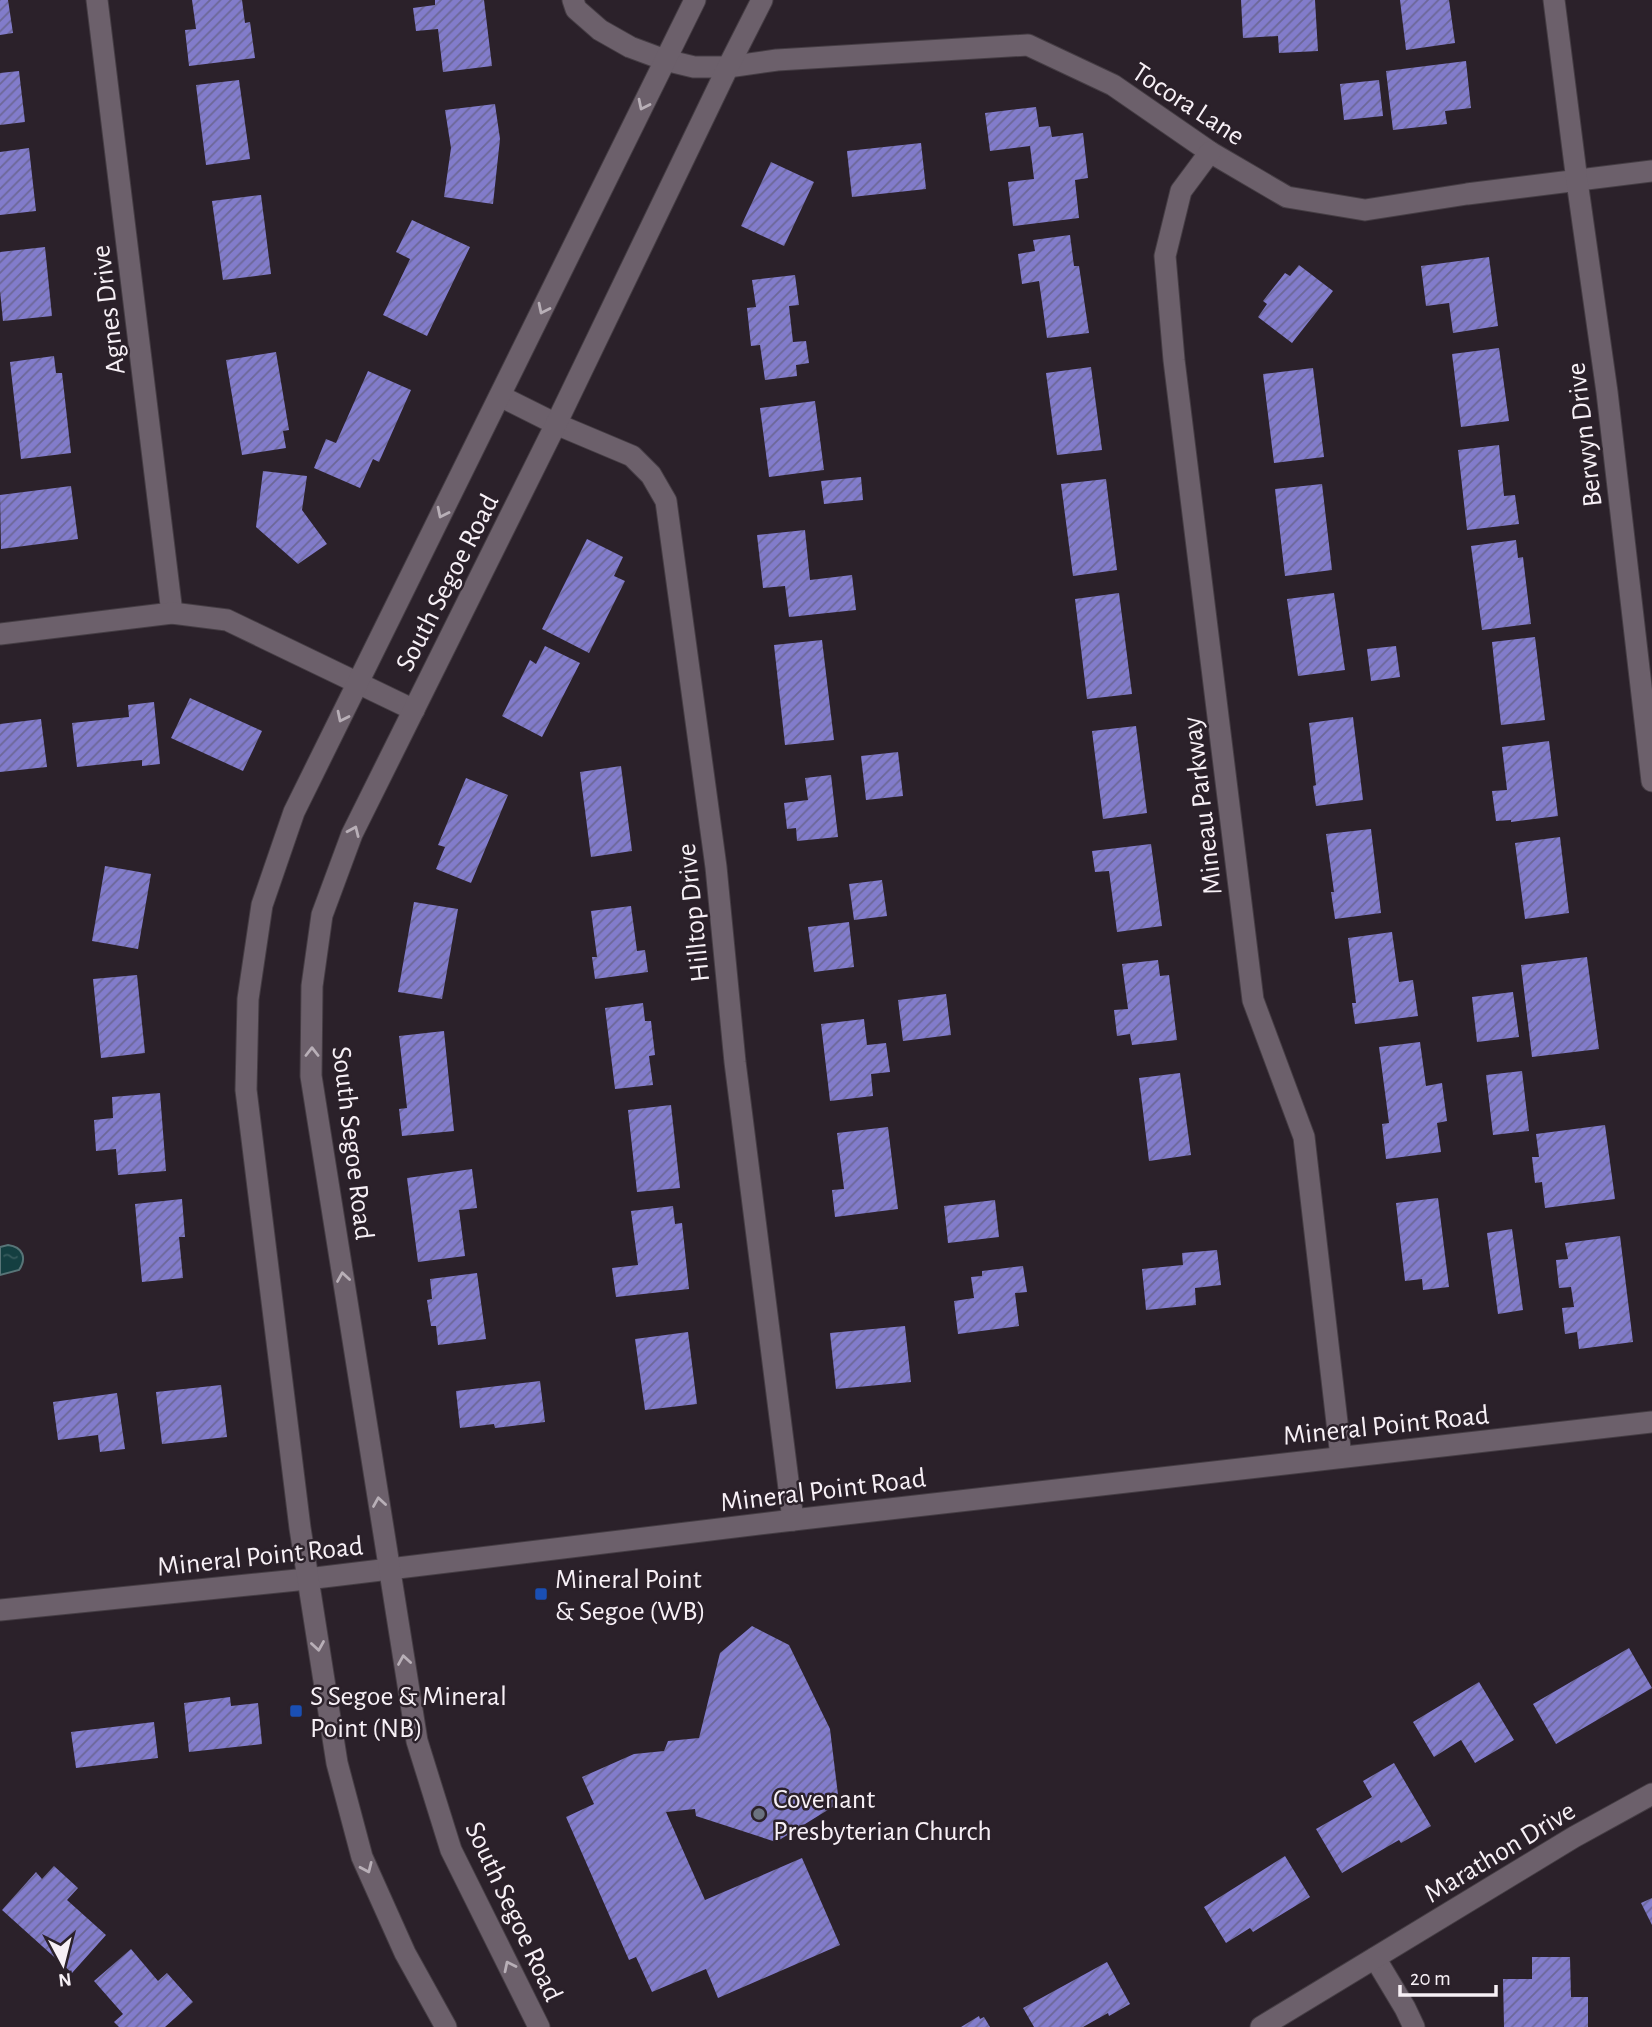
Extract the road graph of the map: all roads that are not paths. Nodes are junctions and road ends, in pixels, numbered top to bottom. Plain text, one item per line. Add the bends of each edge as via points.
1 (97, 0) edge
2 (573, 0) edge
3 (695, 0) edge
4 (762, 0) edge
5 (1554, 0) edge
6 (665, 60) junction
7 (728, 67) junction
8 (1210, 152) junction
9 (1652, 171) edge
10 (1577, 181) junction
11 (500, 396) junction
12 (556, 424) junction
13 (172, 613) junction
14 (1642, 618) edge
15 (0, 634) edge
16 (359, 683) junction
17 (414, 710) junction
18 (1652, 781) edge
19 (1652, 1422) edge
20 (1341, 1457) junction
21 (793, 1520) junction
22 (390, 1569) junction
23 (307, 1579) junction
24 (0, 1610) edge
25 (1652, 1794) edge
26 (1375, 1958) junction
27 (1273, 2024) edge
28 (446, 2027) edge
29 (539, 2027) edge
30 (1414, 2027) edge

1 - 13 street, Agnes Drive
2 - 6 street via 576,9 600,30
3 - 6 street, South Segoe Road
4 - 7 street, South Segoe Road
5 - 10 street, Berwyn Drive
6 - 7 street, Tocora Lane
6 -> 11 street, South Segoe Road
7 - 8 street, Tocora Lane via 1028,45 1113,85
7 - 12 street, South Segoe Road
8 - 10 street, Tocora Lane via 1287,197 1365,210
8 - 20 street, Mineau Parkway via 1181,191 1165,256 1174,360 1253,1000 1304,1137
9 - 10 street, Tocora Lane
10 - 14 street, Berwyn Drive
11 - 12 street, Hilltop Drive
11 -> 16 street, South Segoe Road
12 - 17 street, South Segoe Road
12 - 21 street, Hilltop Drive via 632,456 651,475 666,501 716,867 735,1062
13 - 15 street
13 - 16 street via 227,620
14 - 18 street, Berwyn Drive
16 - 17 street
16 -> 23 street, South Segoe Road via 294,813 262,905 248,999 246,1090
22 -> 17 street, South Segoe Road via 312,1076 312,986 326,904 352,834
19 - 20 street, Mineral Point Road
20 - 21 street, Mineral Point Road
21 - 22 street, Mineral Point Road
22 - 23 street, Mineral Point Road
29 -> 22 street, South Segoe Road via 451,1850 417,1741
23 - 24 street, Mineral Point Road
23 -> 28 street, South Segoe Road via 337,1763 362,1857 405,1952
25 - 26 street, Marathon Drive
26 - 27 street, Marathon Drive
26 - 30 street

